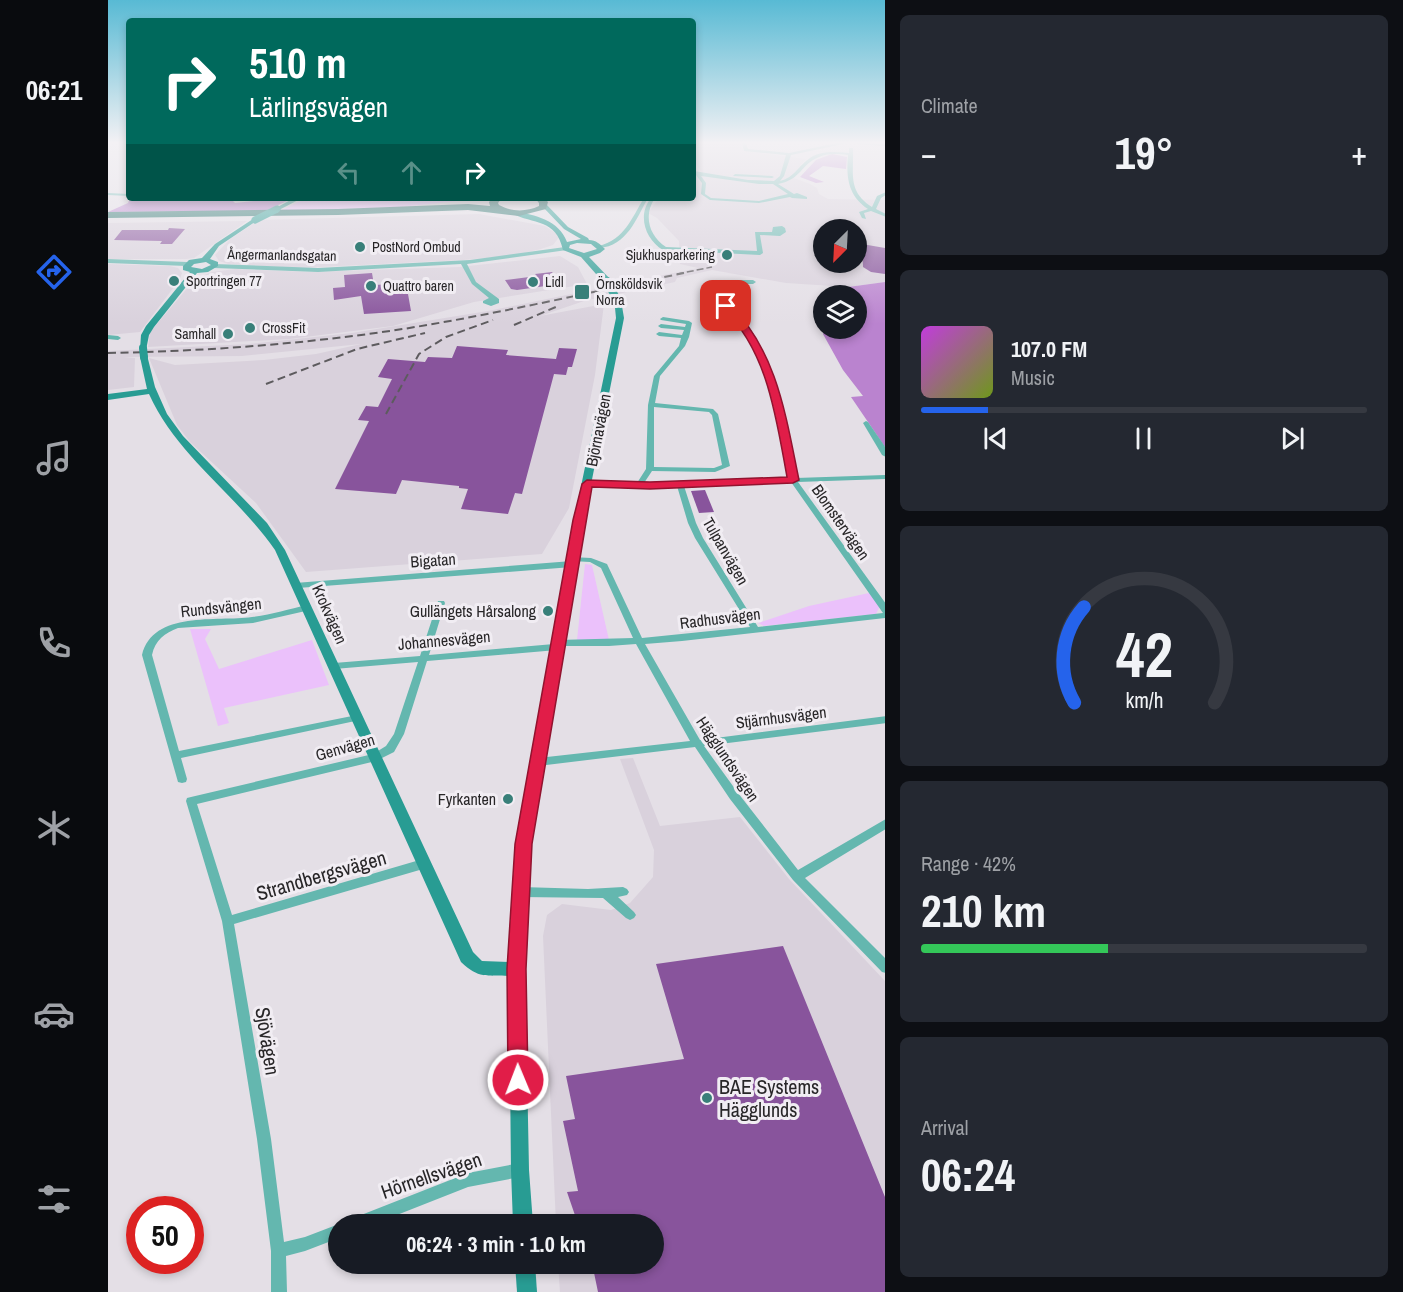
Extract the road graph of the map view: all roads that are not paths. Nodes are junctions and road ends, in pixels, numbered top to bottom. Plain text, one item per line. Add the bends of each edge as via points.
1 (287, 203) edge
2 (454, 203) edge
3 (471, 203) edge
4 (494, 203) edge
5 (542, 203) edge
6 (546, 203) edge
7 (643, 203) edge
8 (650, 203) edge
9 (864, 203) edge
10 (877, 203) edge
11 (427, 208) junction
12 (871, 209) junction
13 (401, 210) junction
14 (501, 210) junction
15 (514, 213) junction
16 (108, 215) edge
17 (885, 216) edge
18 (864, 218) dead end
19 (632, 221) junction
20 (648, 222) junction
21 (775, 234) dead end
22 (593, 242) junction
23 (601, 247) junction
24 (565, 248) junction
25 (583, 255) junction
26 (205, 260) junction
27 (108, 261) edge
28 (463, 262) junction
29 (187, 264) junction
30 (214, 266) junction
31 (195, 271) junction
32 (753, 282) dead end
33 (491, 298) dead end
34 (662, 323) dead end
35 (659, 334) dead end
36 (108, 337) edge
37 (118, 338) dead end
38 (686, 338) junction
39 (151, 391) junction
40 (108, 397) edge
41 (651, 405) junction
42 (866, 423) dead end
43 (885, 455) edge
44 (650, 469) junction
45 (885, 476) edge
46 (793, 480) junction
47 (587, 484) junction
48 (680, 484) junction
49 (639, 485) junction
50 (572, 562) junction
51 (298, 585) junction
52 (441, 603) dead end
53 (307, 608) junction
54 (885, 613) edge
55 (754, 629) junction
56 (639, 641) junction
57 (557, 645) junction
58 (423, 657) junction
59 (334, 666) junction
60 (357, 718) junction
61 (885, 719) edge
62 (696, 742) junction
63 (177, 755) junction
64 (376, 757) junction
65 (538, 762) junction
66 (182, 779) dead end
67 (191, 801) joint
68 (885, 823) edge
69 (423, 864) junction
70 (797, 877) junction
71 (521, 892) junction
72 (623, 892) dead end
73 (605, 893) junction
74 (630, 915) dead end
75 (228, 921) junction
76 (885, 968) edge
77 (517, 969) junction
78 (520, 1170) junction
79 (381, 1214) edge
80 (522, 1214) edge
81 (328, 1235) edge
82 (278, 1251) junction
83 (526, 1274) edge
84 (279, 1292) edge
85 (527, 1292) edge

1 - 26 main road, bridge via 217,245
2 - 11 highway
3 - 11 highway
4 - 14 highway
5 - 15 highway via 534,211
6 - 22 main road via 566,228
7 - 19 street
8 - 20 street via 645,213
9 - 12 street
10 - 12 street
11 - 13 highway
12 - 17 street
12 - 18 street via 861,212
13 - 14 highway
13 - 16 highway
14 - 15 highway
15 - 24 main road via 543,221 562,236
19 - 20 street
19 - 23 street via 617,242
20 - 21 street via 657,244 674,250 760,254 758,232
22 - 23 main road
22 - 24 main road via 576,241
23 - 25 main road via 598,252
24 - 25 main road
24 - 28 street, Ångermanlandsgatan via 522,257
25 - 47 main road, Björnavägen, bridge via 606,281 617,300 620,318
26 - 29 main road
26 - 30 main road
27 - 29 street
28 - 30 street, Ångermanlandsgatan via 304,270
28 - 33 street via 474,282
29 - 31 main road via 187,269
30 - 31 main road
31 - 39 main road, Krokvägen, bridge via 145,335 144,360
32 - 46 street via 723,283 716,292 747,328 770,375
34 - 38 street via 688,322
35 - 38 street
36 - 37 street
38 - 41 street via 659,373
39 - 40 main road
39 - 51 main road, Krokvägen via 188,448 272,535
41 - 44 street
41 - 44 street via 711,410 726,466 715,470
42 - 43 street
44 - 49 street
45 - 46 street
46 - 48 street
46 - 54 street, Blomstervägen
47 - 49 street
47 - 50 main road, Björnavägen
48 - 49 street
48 - 55 street, Tulpanvägen via 699,538
50 - 51 street, Bigatan
50 - 56 street, Hägglundsvägen via 597,562 604,566
50 - 57 main road, Björnavägen
51 - 53 main road, Krokvägen
52 - 58 street, Genvägen
53 - 59 main road, Krokvägen
53 - 63 street, Rundsvängen via 253,620 177,626 156,637 147,655
54 - 55 street, Radhusvägen
55 - 56 street, Radhusvägen
56 - 57 street, Radhusvägen
56 - 62 street, Hägglundsvägen
57 - 58 street, Johannesvägen
57 - 65 main road, Björnavägen
58 - 59 street, Johannesvägen
58 - 64 street, Genvägen via 394,744
59 - 60 main road, Krokvägen
60 - 63 street
60 - 64 main road, Krokvägen
61 - 62 street, Stjärnhusvägen
62 - 65 street, Stjärnhusvägen
62 - 70 street, Hägglundsvägen
63 - 66 street, Rundsvängen
64 - 67 street, Genvägen
64 - 69 main road, Krokvägen
65 - 71 main road, Björnavägen via 523,844
67 - 75 street, Sjövägen
68 - 70 street
69 - 75 street, Strandbergsvägen
69 - 77 main road, Krokvägen via 470,962 479,968
70 - 76 street, Hägglundsvägen
71 - 73 street
71 - 77 main road, Björnavägen
72 - 73 street
73 - 74 street
75 - 82 street, Sjövägen
77 - 78 main road, Björnavägen
78 - 79 street, Hörnellsvägen via 468,1180
78 - 80 main road, Björnavägen
81 - 82 street
82 - 84 street, Sjövägen
83 - 85 main road

